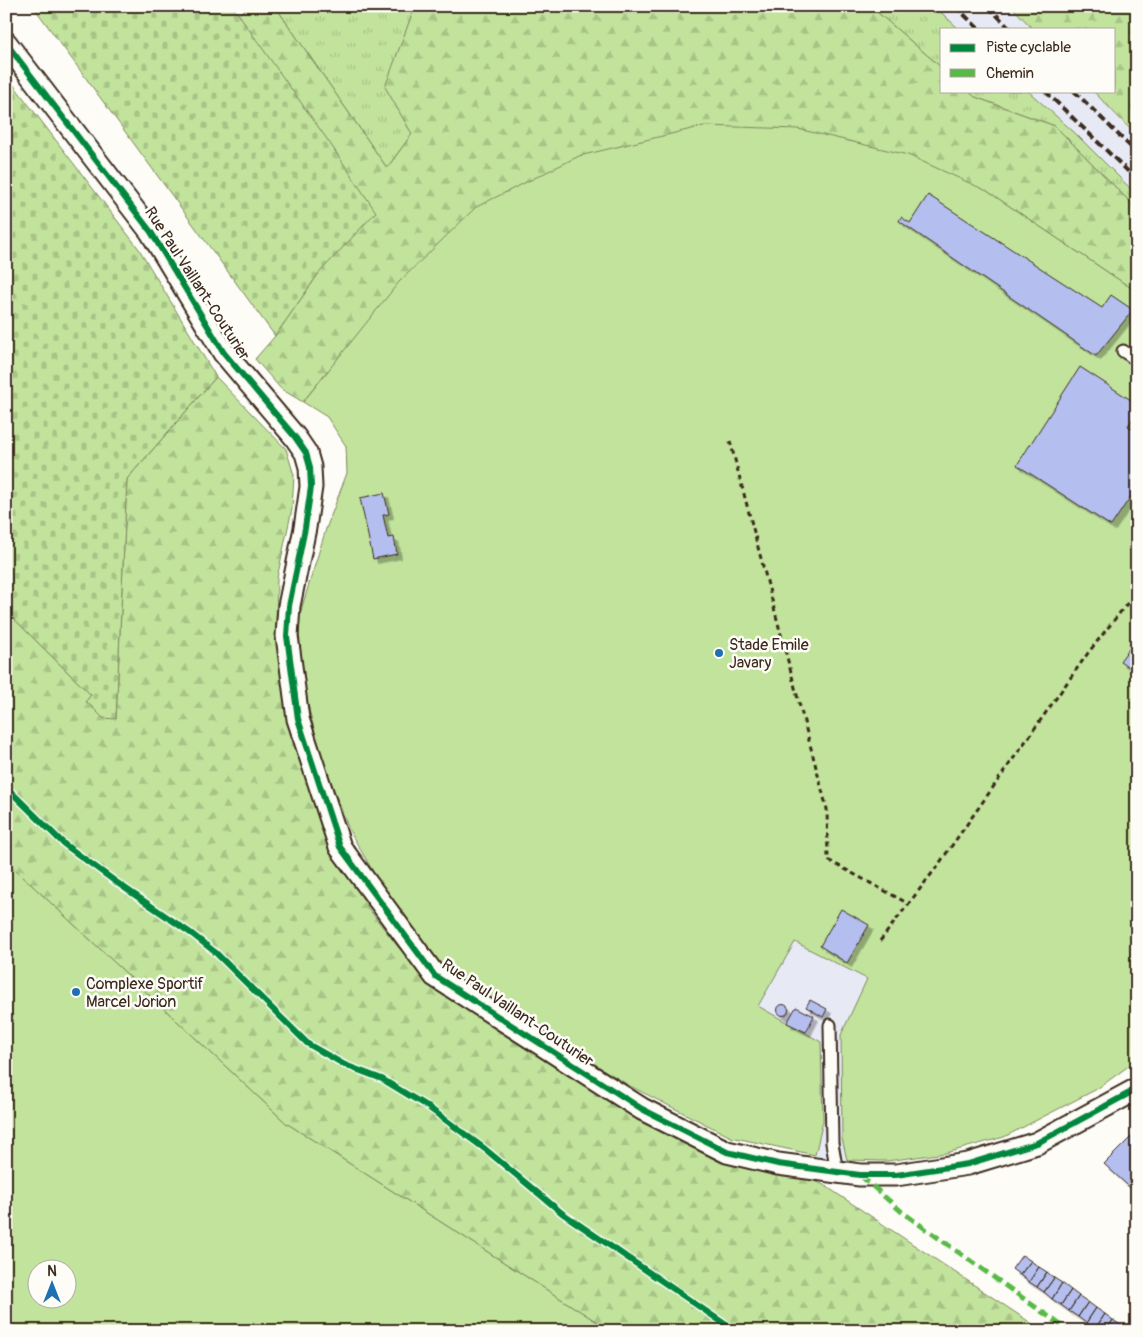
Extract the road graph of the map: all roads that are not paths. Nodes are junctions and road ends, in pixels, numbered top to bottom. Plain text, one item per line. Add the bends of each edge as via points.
1 (6, 43) edge
2 (1122, 351) dead end
3 (1137, 360) edge
4 (830, 1025) dead end
5 (1136, 1091) edge
6 (836, 1172) junction

1 - 6 street, Rue Paul Vaillant-Couturier via 151,232 224,353 306,453 311,488 289,606 287,636 298,719 340,847 435,976 642,1109 727,1152 778,1164
2 - 3 lane
4 - 6 lane via 832,1143
5 - 6 street, Rue Paul Vaillant-Couturier via 1038,1143 968,1164 896,1175

